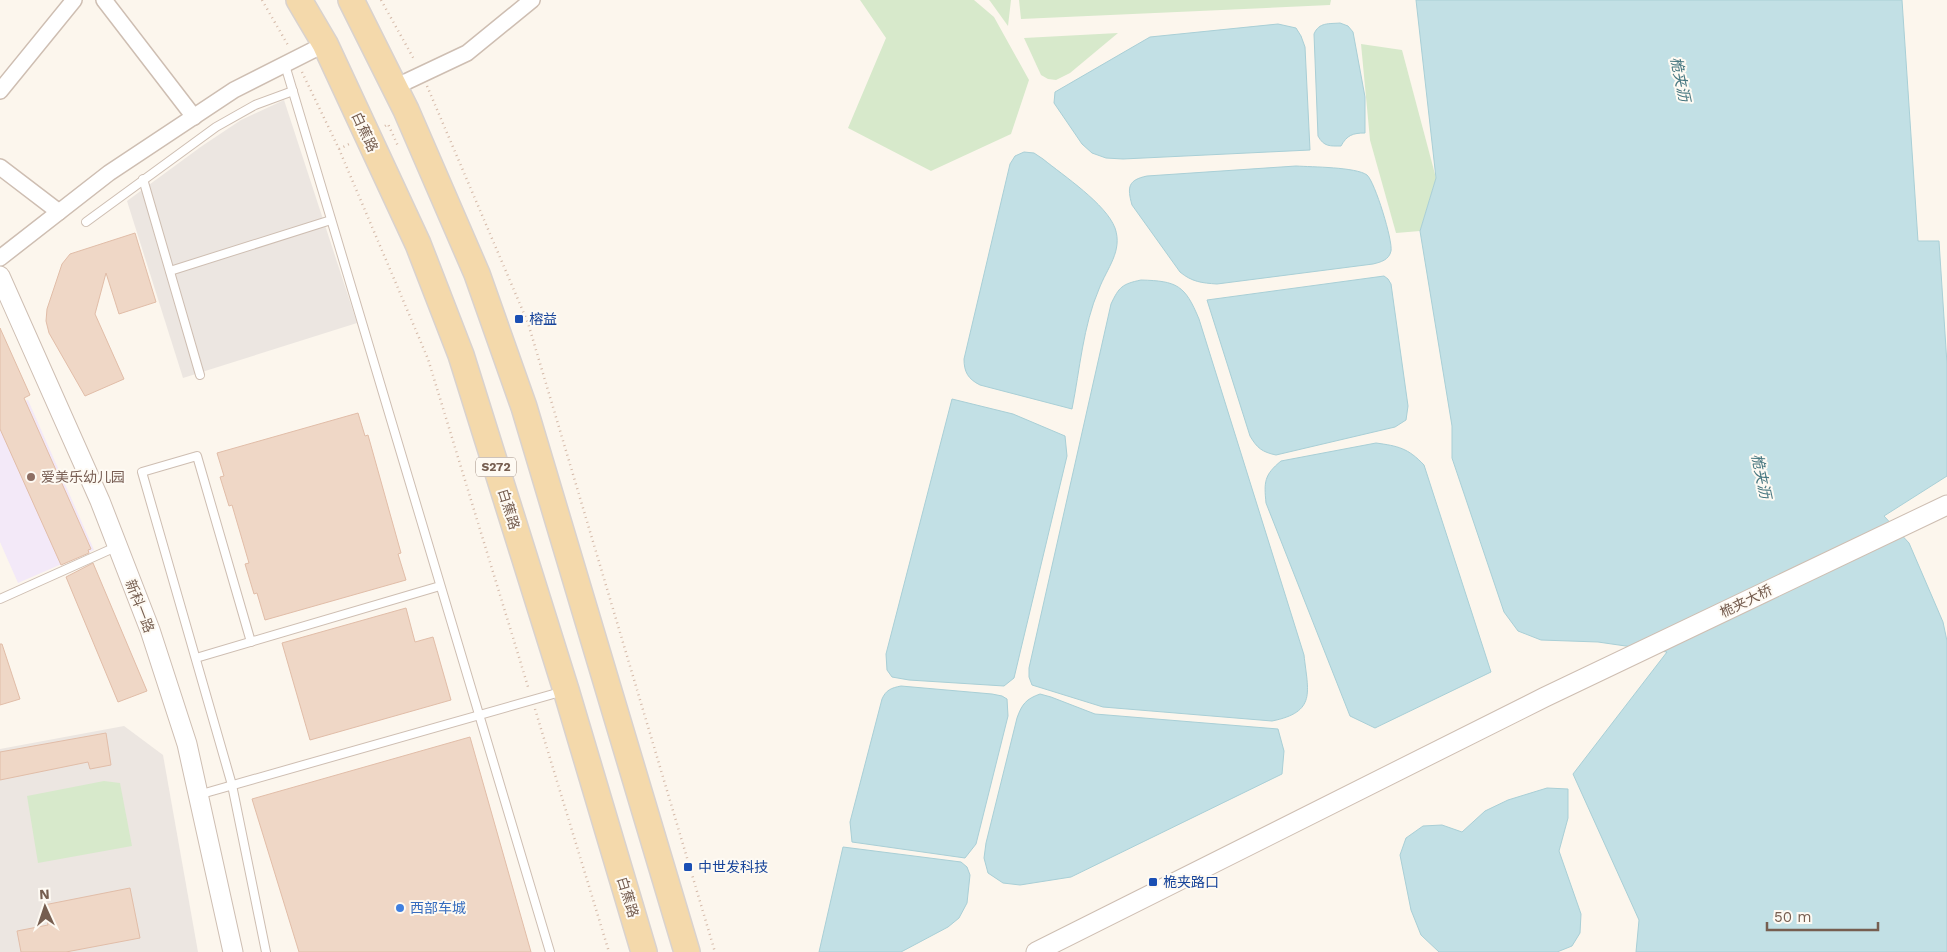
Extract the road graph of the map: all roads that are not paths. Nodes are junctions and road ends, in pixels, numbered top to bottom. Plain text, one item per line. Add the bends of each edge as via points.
1 (74, 0) edge
2 (104, 0) edge
3 (299, 0) edge
4 (351, 0) edge
5 (532, 0) edge
6 (324, 44) junction
7 (290, 62) junction
8 (395, 88) junction
9 (0, 91) edge
10 (293, 91) junction
11 (194, 117) junction
12 (0, 167) edge
13 (144, 179) junction
14 (59, 212) junction
15 (331, 220) junction
16 (86, 222) dead end
17 (0, 258) edge
18 (170, 271) junction
19 (0, 276) edge
20 (200, 375) dead end
21 (1947, 505) edge
22 (118, 546) junction
23 (440, 586) junction
24 (0, 598) edge
25 (251, 642) junction
26 (196, 658) junction
27 (566, 690) junction
28 (478, 714) junction
29 (232, 785) junction
30 (198, 795) junction
31 (233, 952) edge
32 (266, 952) edge
33 (550, 952) edge
34 (644, 952) edge
35 (687, 952) edge
36 (1036, 952) edge

1 - 9 street
2 - 11 street
3 - 6 main road, 白蕉路 / S272
4 - 8 main road
5 - 8 street via 467,53
6 - 7 street
6 - 27 main road, 白蕉路 / S272 via 418,244 461,355
7 - 10 lane
7 - 11 street via 234,90
8 - 35 main road via 477,274 524,407
10 - 13 lane via 235,115
10 - 15 lane
11 - 14 street via 109,173
12 - 14 street
13 - 16 lane
13 - 18 lane
14 - 17 street
15 - 18 lane
15 - 23 lane
18 - 20 lane
19 - 22 street, 新科一路
21 - 36 street, 桅夹大桥 via 1545,697
22 - 24 lane
22 - 30 street, 新科一路 via 184,734
23 - 25 lane
23 - 28 lane
25 - 26 lane
25 - 26 lane via 197,456 142,472
26 - 29 lane
27 - 28 lane
27 - 34 main road, 白蕉路 / S272
28 - 29 lane
28 - 33 lane
29 - 30 lane
29 - 32 lane
30 - 31 street, 新科一路

